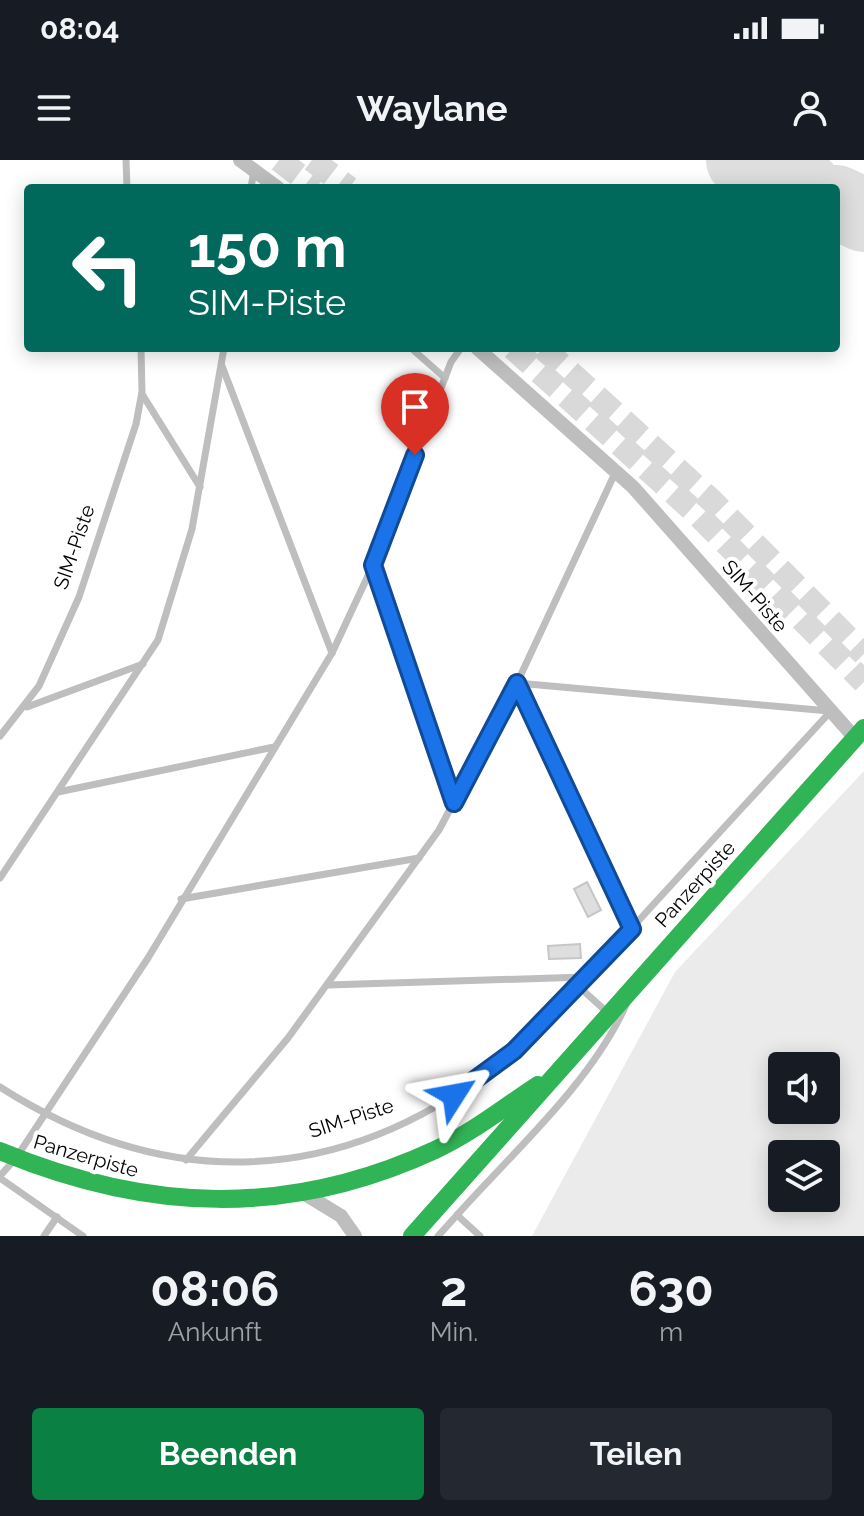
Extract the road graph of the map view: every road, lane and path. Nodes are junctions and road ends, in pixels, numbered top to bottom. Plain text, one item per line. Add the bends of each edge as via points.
1 (126, 160) edge
2 (240, 160) edge
3 (254, 170) junction
4 (127, 184) edge
5 (252, 184) edge
6 (273, 184) edge
7 (141, 352) edge
8 (223, 352) edge
9 (416, 352) edge
10 (459, 352) edge
11 (482, 352) edge
12 (221, 364) junction
13 (445, 378) junction
14 (142, 392) junction
15 (616, 471) junction
16 (200, 487) junction
17 (373, 565) junction
18 (332, 653) junction
19 (145, 663) junction
20 (517, 683) junction
21 (25, 708) junction
22 (831, 711) junction
23 (859, 733) edge
24 (0, 736) edge
25 (274, 747) junction
26 (58, 792) junction
27 (454, 803) junction
28 (419, 858) junction
29 (0, 878) edge
30 (181, 899) junction
31 (632, 929) junction
32 (585, 977) junction
33 (328, 985) junction
34 (577, 985) junction
35 (633, 987) junction
36 (609, 1015) junction
37 (560, 1070) junction
38 (0, 1087) edge
39 (46, 1113) junction
40 (8, 1155) edge
41 (186, 1160) junction
42 (0, 1177) edge
43 (305, 1194) junction
44 (457, 1215) junction
45 (57, 1217) junction
46 (44, 1236) edge
47 (83, 1236) edge
48 (355, 1236) edge
49 (412, 1236) edge
50 (438, 1236) edge
51 (480, 1236) edge

1 - 4 lane
2 - 3 street
3 - 5 lane
3 - 6 street
7 - 14 lane, SIM-Piste
8 - 12 lane
9 - 13 lane
10 - 13 lane
11 - 15 street, SIM-Piste
12 - 16 lane
12 - 18 lane
13 - 17 lane
14 - 16 lane
14 - 21 lane, SIM-Piste via 131,442 79,597
15 - 20 lane
15 - 22 street, SIM-Piste
16 - 19 lane via 179,579
17 - 18 lane
17 - 27 lane
18 - 25 lane
19 - 21 lane, SIM-Piste
19 - 26 lane
20 - 22 lane
20 - 27 lane
20 - 31 lane
21 - 24 lane, SIM-Piste
22 - 23 street, SIM-Piste
22 - 31 lane, SIM-Piste
23 - 35 street, Panzerpiste
25 - 26 lane
25 - 30 lane
26 - 29 lane
27 - 28 lane
28 - 30 lane
28 - 33 lane
30 - 39 lane
31 - 32 lane, SIM-Piste
32 - 33 lane
32 - 34 lane, SIM-Piste
33 - 41 lane
34 - 36 lane
34 - 41 lane, SIM-Piste via 497,1065 403,1123 329,1150 292,1157 230,1164
35 - 36 street, Panzerpiste
35 - 44 lane via 614,1032 581,1077
36 - 37 street, Panzerpiste
37 - 43 street, Panzerpiste via 437,1149 359,1181
37 - 49 street, Panzerpiste
38 - 39 lane, SIM-Piste
39 - 40 lane
39 - 41 lane, SIM-Piste via 135,1151
40 - 42 lane
40 - 43 street, Panzerpiste via 113,1191 169,1199 251,1200
42 - 45 lane
43 - 48 street via 341,1216
44 - 50 lane
44 - 51 lane
45 - 46 lane
45 - 47 lane

